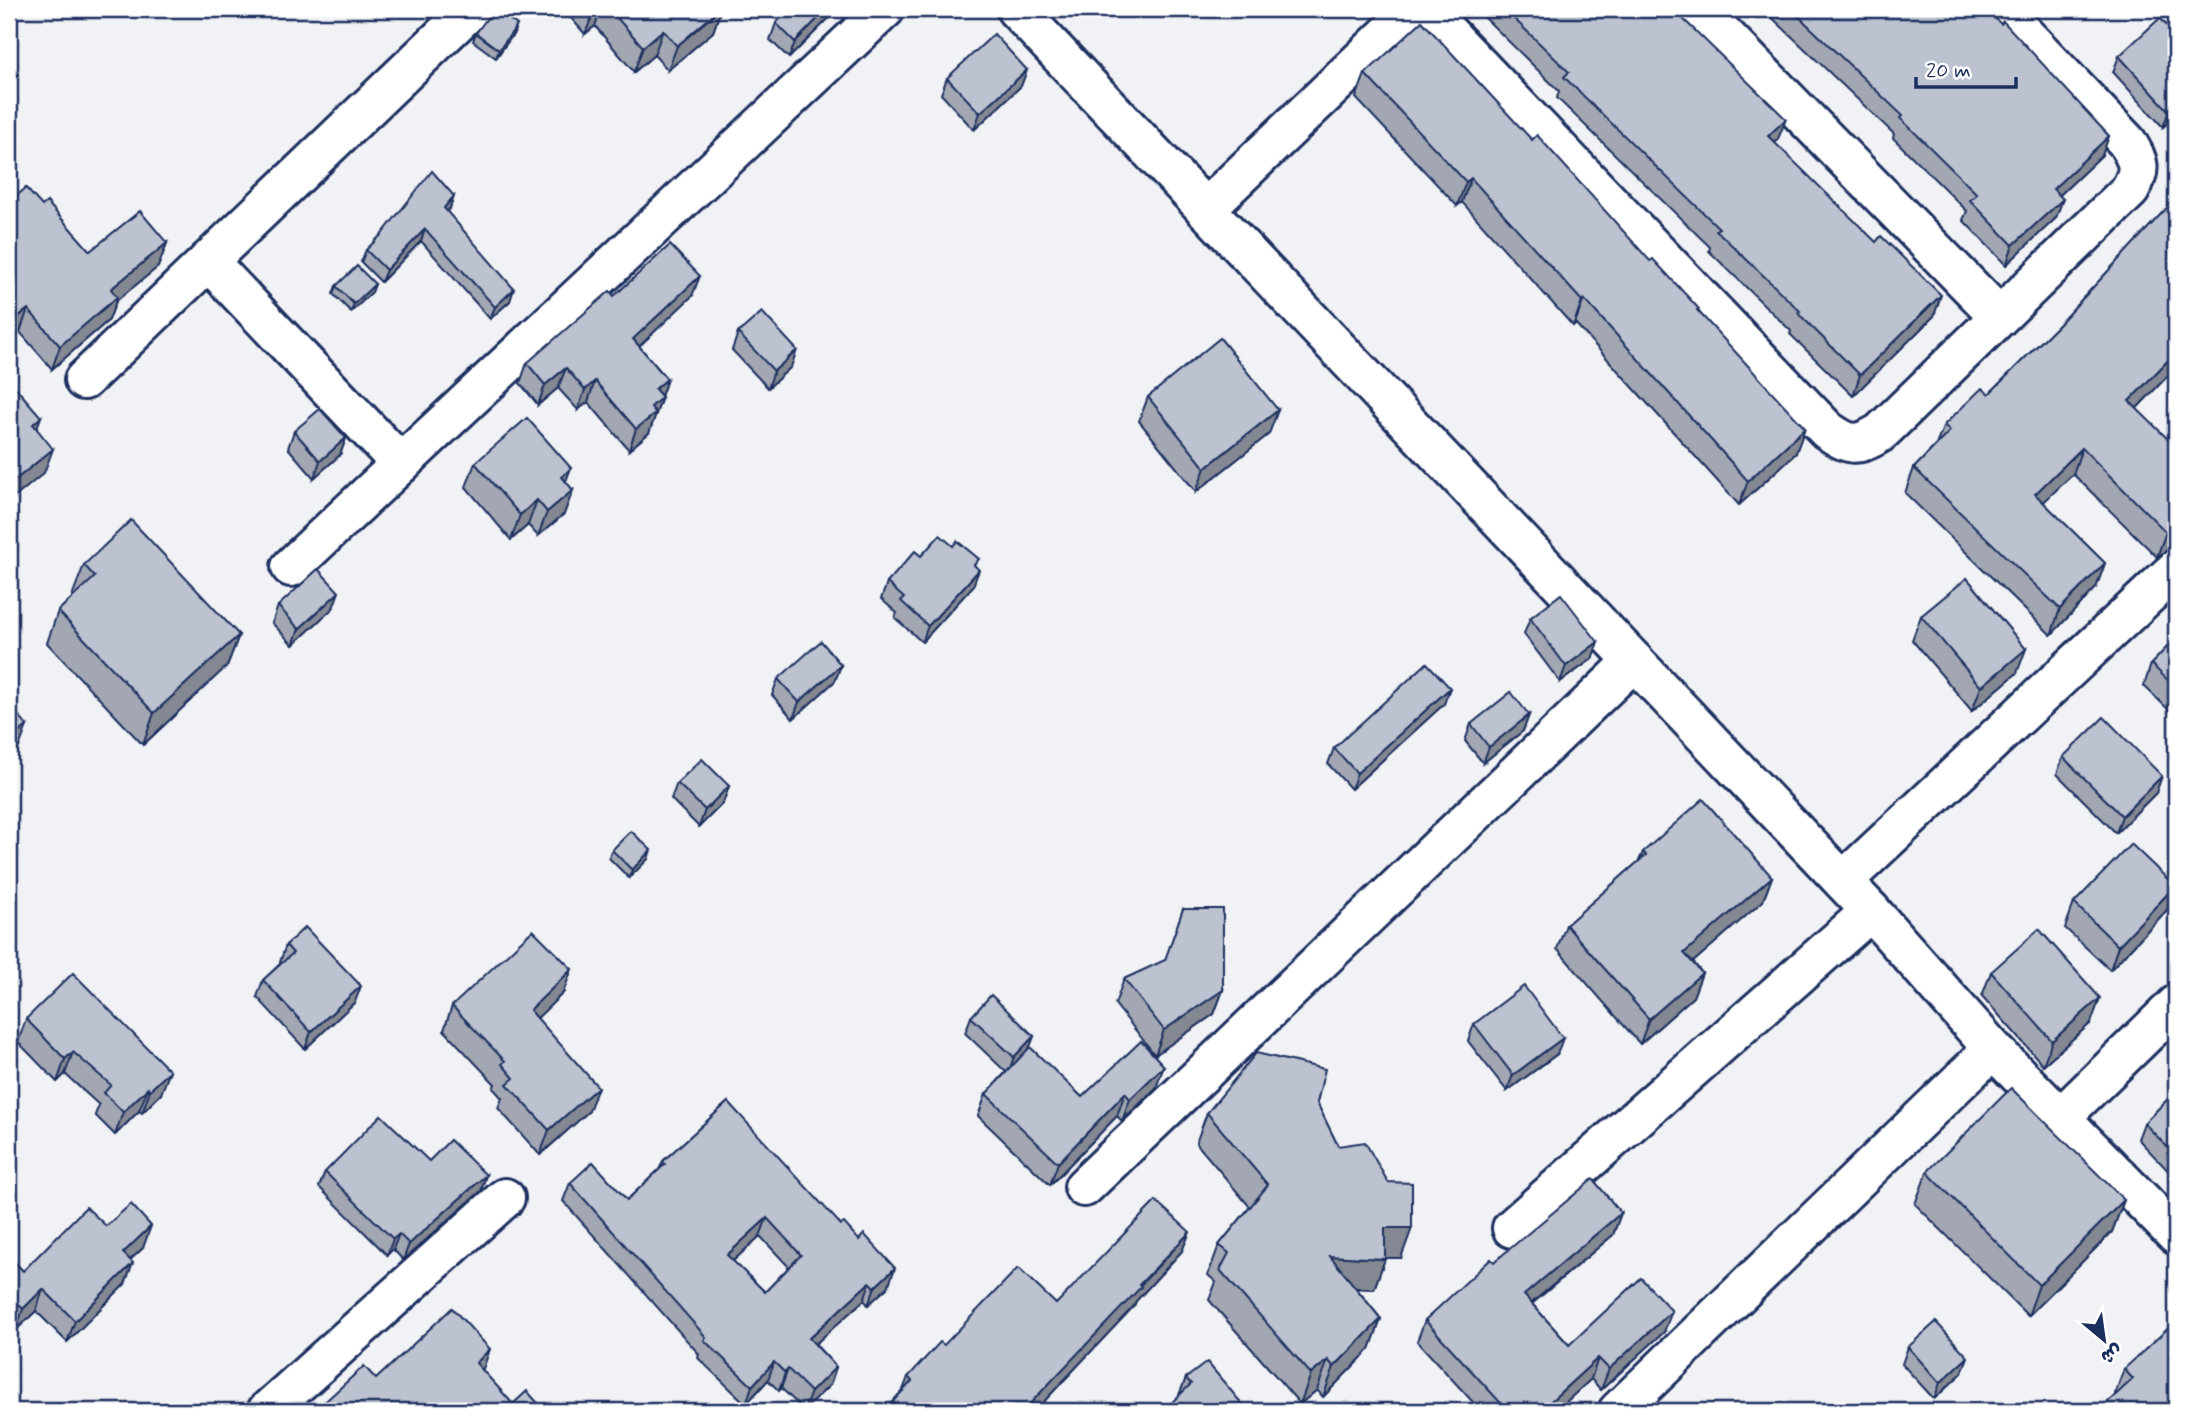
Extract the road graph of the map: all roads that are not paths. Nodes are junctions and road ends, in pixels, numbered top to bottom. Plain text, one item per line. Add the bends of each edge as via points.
1 (471, 9) edge
2 (884, 9) edge
3 (1016, 9) edge
4 (1414, 9) edge
5 (1425, 9) edge
6 (1699, 9) edge
7 (2000, 9) edge
8 (1205, 209) junction
9 (208, 261) junction
10 (1999, 316) junction
11 (84, 380) dead end
12 (401, 464) junction
13 (291, 567) dead end
14 (2176, 569) edge
15 (1634, 661) junction
16 (1843, 881) junction
17 (1871, 911) junction
18 (2176, 1005) edge
19 (1993, 1049) junction
20 (2061, 1117) junction
21 (1084, 1187) dead end
22 (505, 1198) dead end
23 (1512, 1228) dead end
24 (2176, 1234) edge
25 (267, 1411) edge
26 (1618, 1411) edge

1 - 9 street
2 - 12 street
3 - 8 street
4 - 8 street
5 - 10 street via 1827,430 1845,443 1861,444 1880,433
6 - 10 street
7 - 10 street via 2127,142 2138,175 2130,190
8 - 15 street
9 - 11 street
9 - 12 street
12 - 13 street
14 - 16 street
15 - 16 street
15 - 21 street
16 - 17 street
17 - 19 street
17 - 23 street
18 - 20 street
19 - 20 street
19 - 26 street
20 - 24 street
22 - 25 street

